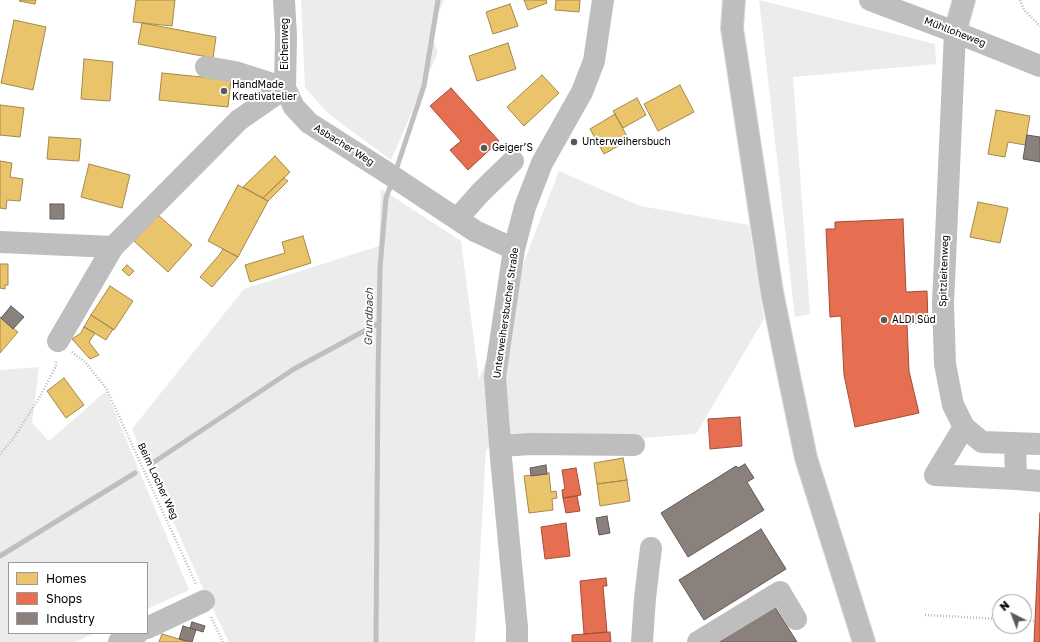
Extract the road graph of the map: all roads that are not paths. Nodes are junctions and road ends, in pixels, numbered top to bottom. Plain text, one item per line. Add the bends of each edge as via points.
1 (284, 0) edge
2 (603, 0) edge
3 (728, 0) edge
4 (734, 0) edge
5 (870, 0) edge
6 (964, 0) edge
7 (732, 28) junction
8 (955, 32) junction
9 (1040, 66) edge
10 (206, 67) dead end
11 (285, 88) junction
12 (513, 161) dead end
13 (457, 219) junction
14 (0, 242) edge
15 (113, 247) junction
16 (514, 249) junction
17 (58, 342) road end
18 (964, 427) junction
19 (1015, 443) junction
20 (1040, 444) edge
21 (500, 446) junction
22 (634, 446) dead end
23 (1016, 479) junction
24 (1040, 481) edge
25 (651, 548) dead end
26 (204, 601) road end
27 (796, 619) dead end
28 (148, 629) edge
29 (517, 642) edge
30 (642, 642) edge
31 (698, 642) edge
32 (864, 642) edge

1 - 11 street, Eichenweg
2 - 16 street, Unterweihersbucher Straße via 594,61 582,92 542,163 525,208
3 - 7 street
4 - 7 street
5 - 8 street, Mühlloheweg
6 - 8 street, Spitzleitenweg
7 - 32 street via 772,292 805,451
8 - 9 street, Mühlloheweg
8 - 18 street, Spitzleitenweg via 943,304 945,364 953,405
10 - 11 street via 235,72
11 - 13 street, Asbacher Weg via 294,107 309,123
11 - 15 street via 239,120
12 - 13 street
13 - 16 street, Asbacher Weg via 475,231
14 - 15 street
15 - 17 street
16 - 21 street, Unterweihersbucher Straße via 495,377
18 - 19 street, Spitzleitenweg via 982,442
18 - 23 street via 934,475
19 - 20 street, Spitzleitenweg
19 - 23 street
21 - 22 street
21 - 29 street, Unterweihersbucher Straße
23 - 24 street
25 - 30 street via 644,598
26 - 28 street
27 - 31 street via 780,592

